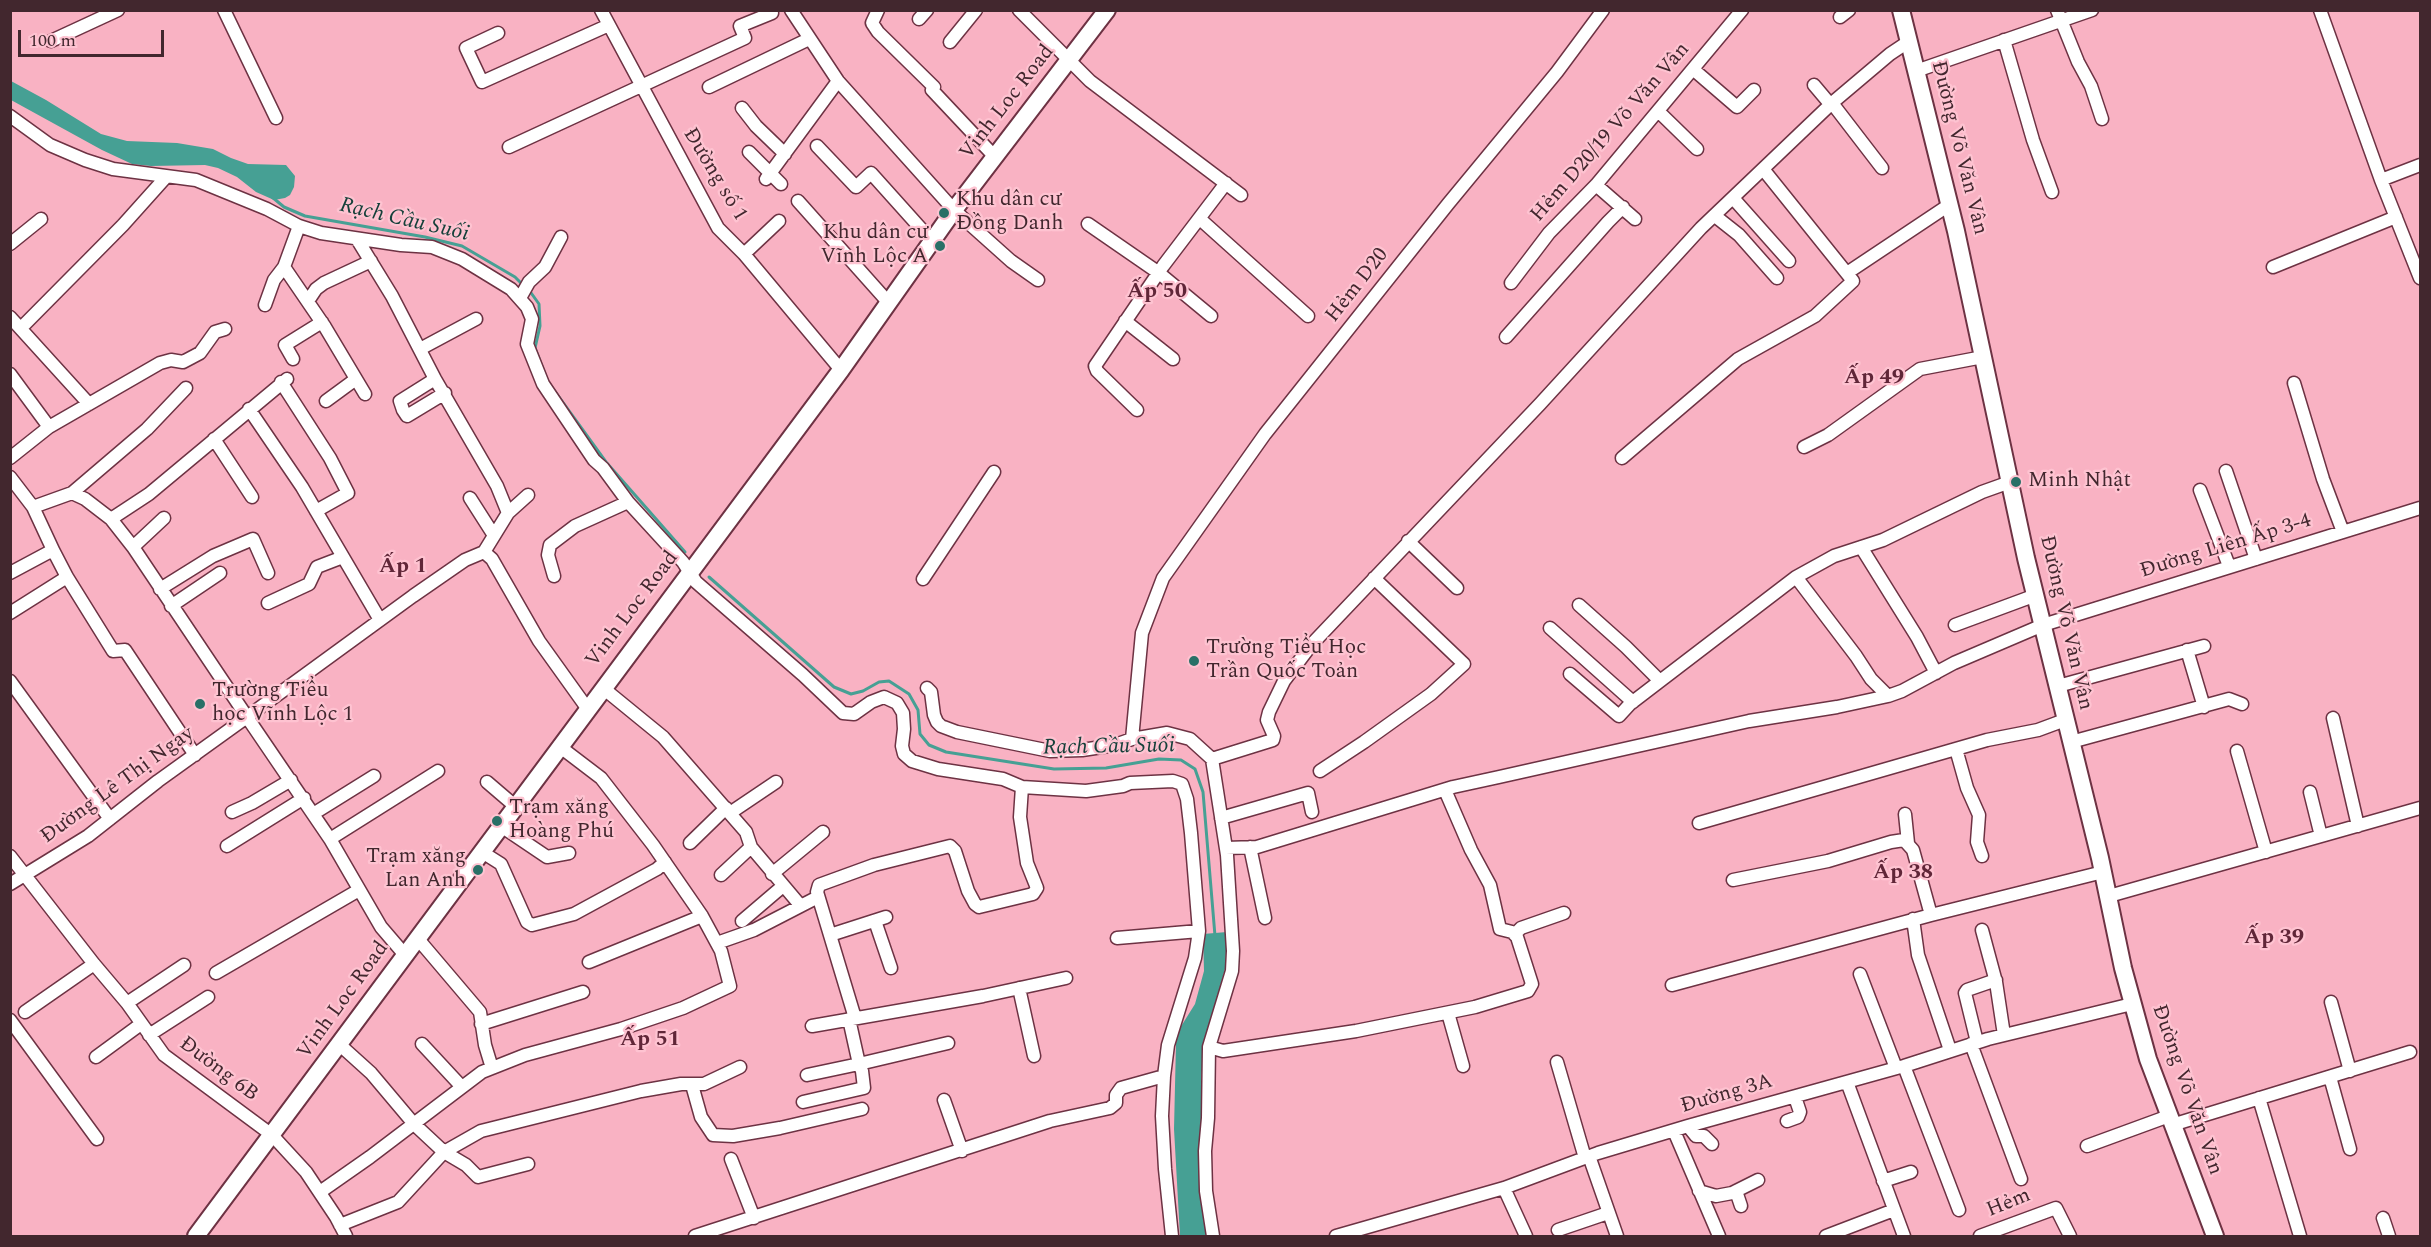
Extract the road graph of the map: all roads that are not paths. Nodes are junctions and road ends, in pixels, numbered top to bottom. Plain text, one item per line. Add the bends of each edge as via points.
1 (118, 10) edge
2 (224, 10) edge
3 (602, 10) edge
4 (790, 10) edge
5 (878, 10) edge
6 (976, 10) edge
7 (1019, 10) edge
8 (1107, 10) edge
9 (1603, 10) edge
10 (1742, 10) edge
11 (1901, 10) edge
12 (2092, 10) edge
13 (2320, 10) edge
14 (772, 13) dead end
15 (2059, 16) edge
16 (609, 25) junction
17 (498, 33) dead end
18 (809, 39) junction
19 (2004, 40) junction
20 (51, 41) dead end
21 (950, 42) dead end
22 (1908, 42) junction
23 (1070, 61) junction
24 (1694, 70) junction
25 (1916, 71) junction
26 (838, 81) junction
27 (1814, 85) dead end
28 (641, 86) junction
29 (709, 87) dead end
30 (1754, 90) dead end
31 (1831, 104) junction
32 (742, 108) dead end
33 (1658, 111) junction
34 (10, 116) edge
35 (276, 118) dead end
36 (2102, 119) dead end
37 (817, 146) dead end
38 (509, 147) dead end
39 (1696, 149) dead end
40 (749, 152) dead end
41 (785, 154) junction
42 (995, 157) junction
43 (2421, 165) edge
44 (1882, 168) dead end
45 (1763, 169) junction
46 (768, 176) junction
47 (166, 177) junction
48 (2381, 180) junction
49 (1226, 183) junction
50 (781, 184) dead end
51 (1596, 185) junction
52 (2052, 192) dead end
53 (1241, 195) dead end
54 (1733, 198) junction
55 (798, 201) dead end
56 (1949, 205) junction
57 (1623, 207) junction
58 (954, 210) junction
59 (1715, 216) junction
60 (2396, 217) junction
61 (41, 219) dead end
62 (1200, 219) junction
63 (1635, 219) dead end
64 (779, 221) dead end
65 (1088, 224) dead end
66 (298, 226) junction
67 (561, 237) dead end
68 (357, 239) junction
69 (932, 241) junction
70 (10, 244) edge
71 (744, 254) junction
72 (371, 261) junction
73 (1789, 261) dead end
74 (284, 267) junction
75 (2273, 267) dead end
76 (1159, 273) junction
77 (1847, 273) junction
78 (2419, 273) edge
79 (1777, 278) dead end
80 (1038, 280) dead end
81 (1511, 283) dead end
82 (524, 291) junction
83 (308, 302) junction
84 (888, 302) junction
85 (265, 305) dead end
86 (10, 316) edge
87 (1211, 316) dead end
88 (1308, 316) dead end
89 (476, 319) dead end
90 (1125, 321) junction
91 (322, 322) junction
92 (22, 327) junction
93 (225, 329) dead end
94 (1506, 338) dead end
95 (420, 349) junction
96 (1983, 357) junction
97 (293, 359) dead end
98 (1173, 359) dead end
99 (841, 370) junction
100 (10, 374) edge
101 (356, 379) junction
102 (435, 380) junction
103 (2294, 383) dead end
104 (186, 388) dead end
105 (445, 393) junction
106 (365, 394) dead end
107 (326, 401) dead end
108 (89, 404) junction
109 (249, 409) junction
110 (1137, 410) dead end
111 (49, 427) junction
112 (214, 439) junction
113 (1804, 447) dead end
114 (10, 458) edge
115 (1622, 458) dead end
116 (2226, 471) dead end
117 (994, 472) dead end
118 (10, 477) edge
119 (2010, 482) junction
120 (2200, 490) dead end
121 (72, 493) junction
122 (528, 495) dead end
123 (252, 496) dead end
124 (470, 498) dead end
125 (628, 502) junction
126 (33, 507) junction
127 (2421, 507) edge
128 (316, 511) junction
129 (508, 513) junction
130 (164, 518) dead end
131 (111, 519) junction
132 (2343, 532) junction
133 (493, 534) junction
134 (1408, 541) junction
135 (134, 547) junction
136 (1860, 548) junction
137 (53, 550) junction
138 (484, 552) junction
139 (343, 557) junction
140 (2256, 559) junction
141 (2229, 566) junction
142 (10, 573) edge
143 (220, 573) dead end
144 (268, 573) dead end
145 (690, 573) junction
146 (554, 576) dead end
147 (67, 578) junction
148 (1374, 578) junction
149 (1796, 578) junction
150 (923, 579) dead end
151 (1456, 588) dead end
152 (160, 589) junction
153 (2036, 595) junction
154 (268, 603) dead end
155 (1579, 605) dead end
156 (171, 606) junction
157 (10, 613) edge
158 (380, 620) junction
159 (1955, 625) dead end
160 (2043, 625) junction
161 (1550, 628) dead end
162 (2204, 646) dead end
163 (2187, 650) junction
164 (1936, 673) junction
165 (1570, 674) dead end
166 (10, 681) edge
167 (1660, 681) junction
168 (2058, 686) junction
169 (603, 688) junction
170 (927, 688) dead end
171 (1888, 696) junction
172 (1633, 702) junction
173 (2242, 704) dead end
174 (2204, 707) junction
175 (587, 708) junction
176 (247, 717) junction
177 (2333, 718) dead end
178 (2065, 720) junction
179 (1132, 739) junction
180 (2071, 742) junction
181 (559, 747) junction
182 (1956, 749) junction
183 (2237, 751) dead end
184 (195, 755) junction
185 (1212, 759) junction
186 (438, 771) dead end
187 (1320, 771) dead end
188 (374, 776) dead end
189 (291, 780) junction
190 (486, 782) dead end
191 (776, 782) dead end
192 (1022, 787) junction
193 (1445, 790) junction
194 (2310, 792) dead end
195 (304, 798) junction
196 (515, 807) junction
197 (2421, 808) edge
198 (728, 811) junction
199 (232, 812) dead end
200 (1312, 812) dead end
201 (314, 814) junction
202 (1905, 814) dead end
203 (1221, 818) junction
204 (110, 819) junction
205 (1699, 823) dead end
206 (501, 826) junction
207 (2358, 826) junction
208 (824, 832) dead end
209 (2321, 836) junction
210 (330, 839) junction
211 (690, 843) dead end
212 (1908, 843) junction
213 (227, 846) dead end
214 (751, 847) junction
215 (1250, 847) junction
216 (1226, 848) junction
217 (482, 852) junction
218 (2266, 852) junction
219 (569, 853) dead end
220 (10, 856) edge
221 (1982, 856) dead end
222 (665, 862) junction
223 (2103, 872) junction
224 (772, 874) junction
225 (24, 875) junction
226 (721, 875) dead end
227 (1733, 880) dead end
228 (10, 884) edge
229 (783, 886) junction
230 (359, 890) junction
231 (2109, 896) junction
232 (818, 897) junction
233 (800, 905) junction
234 (1564, 913) dead end
235 (1931, 915) junction
236 (702, 916) junction
237 (1265, 918) dead end
238 (1912, 920) junction
239 (742, 921) dead end
240 (1982, 930) dead end
241 (1199, 931) junction
242 (1515, 934) junction
243 (830, 935) junction
244 (1117, 938) dead end
245 (418, 939) junction
246 (717, 943) junction
247 (405, 955) junction
248 (589, 962) dead end
249 (94, 964) junction
250 (184, 965) dead end
251 (891, 969) dead end
252 (216, 973) dead end
253 (1860, 974) dead end
254 (1066, 978) dead end
255 (1996, 980) junction
256 (1672, 985) dead end
257 (1019, 988) junction
258 (583, 992) dead end
259 (208, 997) dead end
260 (2331, 1002) dead end
261 (127, 1003) junction
262 (2132, 1004) junction
263 (25, 1012) dead end
264 (1448, 1013) junction
265 (852, 1019) junction
266 (10, 1020) edge
267 (141, 1024) junction
268 (481, 1024) junction
269 (812, 1026) dead end
270 (148, 1035) junction
271 (2004, 1035) junction
272 (948, 1043) dead end
273 (1974, 1043) junction
274 (422, 1044) dead end
275 (340, 1045) junction
276 (1209, 1047) junction
277 (1950, 1050) junction
278 (2410, 1052) dead end
279 (1034, 1056) dead end
280 (96, 1057) dead end
281 (1557, 1062) dead end
282 (859, 1064) junction
283 (1463, 1066) dead end
284 (740, 1067) dead end
285 (1900, 1067) junction
286 (492, 1068) junction
287 (2350, 1071) junction
288 (807, 1075) dead end
289 (1164, 1076) junction
290 (2330, 1077) junction
291 (1847, 1082) junction
292 (692, 1085) junction
293 (461, 1086) junction
294 (1795, 1096) junction
295 (2259, 1098) junction
296 (944, 1100) dead end
297 (803, 1102) dead end
298 (862, 1109) dead end
299 (2170, 1120) junction
300 (1786, 1121) dead end
301 (414, 1124) junction
302 (1688, 1126) junction
303 (1674, 1131) junction
304 (272, 1135) junction
305 (97, 1139) dead end
306 (1712, 1144) dead end
307 (2087, 1146) dead end
308 (2350, 1149) dead end
309 (962, 1151) junction
310 (444, 1152) junction
311 (1587, 1157) junction
312 (731, 1159) dead end
313 (528, 1164) dead end
314 (1911, 1172) dead end
315 (2020, 1179) dead end
316 (1758, 1180) dead end
317 (1883, 1181) junction
318 (1504, 1188) junction
319 (1699, 1191) junction
320 (1736, 1191) junction
321 (320, 1192) junction
322 (1741, 1206) dead end
323 (1893, 1210) junction
324 (1959, 1210) dead end
325 (1608, 1213) junction
326 (754, 1218) junction
327 (2383, 1218) dead end
328 (340, 1225) junction
329 (1558, 1230) dead end
330 (1855, 1231) edge
331 (196, 1236) edge
332 (346, 1236) edge
333 (695, 1236) edge
334 (1172, 1236) edge
335 (1213, 1236) edge
336 (1336, 1236) edge
337 (1526, 1236) edge
338 (1617, 1236) edge
339 (1719, 1236) edge
340 (1826, 1236) edge
341 (1904, 1236) edge
342 (1980, 1236) edge
343 (2070, 1236) edge
344 (2215, 1236) edge
345 (2300, 1236) edge
346 (2390, 1236) edge

1 - 20 street
2 - 35 street
3 - 16 street, Đường số 1
4 - 18 street
5 - 42 street via 872,23 878,32 934,87 932,90
6 - 21 street
7 - 23 street
8 - 23 main road, Vinh Loc Road
9 - 179 street, Hẻm D20 via 1265,434 1163,578 1142,633
10 - 24 street, Hẻm D20/19 Võ Văn Vân
11 - 22 main road, Đường Võ Văn Vân
12 - 15 street
13 - 48 street
14 - 28 street via 740,26 745,38
15 - 19 street
15 - 36 street
16 - 17 street via 482,82 466,48
16 - 28 street, Đường số 1
18 - 26 street
18 - 29 street
19 - 25 street
19 - 52 street
22 - 25 main road, Đường Võ Văn Vân
22 - 31 street
23 - 42 main road, Vinh Loc Road
23 - 49 street via 1090,81
24 - 30 street via 1737,107
24 - 33 street, Hẻm D20/19 Võ Văn Vân
25 - 56 main road, Đường Võ Văn Vân
26 - 41 street
26 - 58 street
27 - 31 street
28 - 38 street
28 - 71 street, Đường số 1 via 718,228
31 - 44 street
31 - 45 street
32 - 41 street
33 - 39 street
33 - 51 street, Hẻm D20/19 Võ Văn Vân
34 - 47 street via 50,144 85,160 113,169
37 - 69 street via 856,188 871,173
40 - 46 street
41 - 46 street
42 - 58 main road, Vinh Loc Road
43 - 48 street
45 - 54 street
45 - 77 street
46 - 50 street
47 - 66 street via 196,180
47 - 92 street
48 - 60 street
49 - 53 street
49 - 62 street
51 - 57 street
51 - 81 street, Hẻm D20/19 Võ Văn Vân via 1549,233
54 - 59 street
54 - 73 street
55 - 84 street
56 - 77 street
56 - 96 main road, Đường Võ Văn Vân
57 - 63 street
57 - 94 street
58 - 69 main road, Vinh Loc Road
58 - 80 street
59 - 79 street via 1739,235
59 - 134 street
60 - 75 street
60 - 78 street
61 - 70 street
62 - 76 street
62 - 88 street
64 - 71 street
65 - 76 street
66 - 68 street
66 - 74 street
67 - 82 street via 545,267
68 - 72 street
68 - 82 street via 432,247 462,259 511,289
69 - 84 main road, Vinh Loc Road
71 - 99 street, Đường số 1
72 - 83 street via 316,289
72 - 95 street
74 - 83 street
74 - 85 street via 274,280
76 - 87 street
76 - 90 street
77 - 115 street via 1853,281 1828,306 1738,359
82 - 125 street via 532,319 527,344 543,384 594,460
83 - 91 street
84 - 99 main road, Vinh Loc Road
86 - 92 street
89 - 95 street
90 - 98 street
90 - 110 street via 1095,366
91 - 97 street via 285,345
91 - 101 street
92 - 108 street
93 - 108 street via 215,332 201,353 183,362 160,363
95 - 102 street
96 - 113 street via 1920,369 1828,435
96 - 119 main road, Đường Võ Văn Vân
99 - 145 main road, Vinh Loc Road
100 - 111 street
101 - 106 street
101 - 107 street
102 - 105 street
102 - 105 street via 400,401 407,416
103 - 132 street
104 - 121 street via 147,429
105 - 129 street
108 - 111 street
109 - 112 street
109 - 128 street
109 - 128 street via 284,380 348,493
111 - 114 street
112 - 123 street
112 - 131 street via 149,494
116 - 140 street
117 - 150 street
118 - 126 street
119 - 136 street
119 - 153 main road, Đường Võ Văn Vân
120 - 141 street
121 - 126 street
121 - 131 street
122 - 129 street
124 - 133 street
125 - 145 street
125 - 146 street via 558,537 550,545 548,555
126 - 137 street
127 - 132 street, Đường Liên Ấp 3-4
128 - 139 street
129 - 133 street
130 - 135 street
131 - 135 street
132 - 140 street, Đường Liên Ấp 3-4
133 - 138 street
134 - 148 street
134 - 151 street
135 - 152 street
136 - 149 street via 1834,556
136 - 164 street
137 - 142 street
137 - 147 street
138 - 158 street, Đường Lê Thị Ngay via 465,560
138 - 175 street via 492,559 539,641
139 - 154 street via 317,567 309,584
139 - 158 street
140 - 141 street, Đường Liên Ấp 3-4
141 - 160 street, Đường Liên Ấp 3-4
143 - 156 street
144 - 152 street via 253,538 213,556
145 - 169 main road, Vinh Loc Road
145 - 192 street via 843,713 854,714 884,697 897,704 903,713 904,754 912,761 1003,779
147 - 157 street
147 - 184 street via 113,651 125,650
148 - 185 street via 1312,644 1284,681 1267,720 1273,740
148 - 187 street via 1464,664 1431,694
149 - 167 street
149 - 171 street
152 - 156 street
153 - 159 street
153 - 160 main road, Đường Võ Văn Vân
155 - 167 street
156 - 176 street
158 - 176 street, Đường Lê Thị Ngay
160 - 164 street, Đường Liên Ấp 3-4
160 - 168 main road, Đường Võ Văn Vân
161 - 172 street
162 - 163 street
163 - 168 street
163 - 174 street
164 - 171 street, Đường Liên Ấp 3-4
165 - 172 street via 1619,716
166 - 204 street
167 - 172 street
168 - 178 main road, Đường Võ Văn Vân
169 - 175 main road, Vinh Loc Road
169 - 198 street via 663,737
170 - 179 street via 937,722 957,732 1050,751 1119,747
171 - 193 street, Đường Liên Ấp 3-4 via 1749,722
173 - 174 street via 2229,699
174 - 180 street
175 - 181 main road, Vinh Loc Road
176 - 184 street, Đường Lê Thị Ngay
176 - 189 street
177 - 207 street
178 - 180 main road, Đường Võ Văn Vân
178 - 182 street
179 - 185 street via 1160,733 1181,735
180 - 223 main road, Đường Võ Văn Vân
181 - 196 main road, Vinh Loc Road
181 - 222 street via 601,778
182 - 205 street
182 - 221 street via 1979,815 1977,842
183 - 218 street
184 - 204 street, Đường Lê Thị Ngay
185 - 203 street
186 - 210 street
188 - 201 street
189 - 195 street
189 - 199 street
190 - 196 street
191 - 198 street
192 - 232 street via 1020,817 1027,863 1037,888 1033,894 979,907 968,891 950,846 823,882 817,888
192 - 241 street via 1086,791 1123,786 1130,780 1182,784 1190,821
193 - 215 street, Đường Liên Ấp 3-4
193 - 242 street via 1490,885 1500,929
194 - 209 street
195 - 201 street
195 - 213 street
196 - 206 main road, Vinh Loc Road
197 - 207 street
198 - 211 street
198 - 214 street via 746,832
200 - 203 street via 1308,793
201 - 210 street
202 - 212 street
203 - 216 street
204 - 225 street, Đường Lê Thị Ngay
206 - 217 main road, Vinh Loc Road
206 - 219 street via 547,857
207 - 209 street
208 - 224 street
209 - 218 street
210 - 230 street
212 - 227 street via 1891,842 1828,861
212 - 235 street
214 - 224 street
214 - 226 street
215 - 216 street, Đường Liên Ấp 3-4
215 - 237 street
216 - 276 street via 1233,922 1232,971
217 - 222 street via 501,864 527,922 532,925 574,914
217 - 245 main road, Vinh Loc Road
218 - 231 street
220 - 225 street, Đường 6B
222 - 236 street
223 - 231 main road, Đường Võ Văn Vân
223 - 235 street
224 - 229 street
225 - 228 street, Đường Lê Thị Ngay
225 - 249 street, Đường 6B
229 - 233 street
229 - 239 street
230 - 247 street via 381,927
230 - 252 street
231 - 262 main road, Đường Võ Văn Vân
232 - 233 street
232 - 243 street
233 - 246 street via 754,930
234 - 242 street via 1521,928
235 - 238 street
236 - 246 street
236 - 248 street
238 - 256 street
238 - 277 street via 1918,955
240 - 255 street
241 - 244 street
241 - 289 street via 1195,958 1167,1045
242 - 264 street via 1532,984 1528,991
243 - 251 street via 880,919
243 - 265 street
245 - 247 main road, Vinh Loc Road
245 - 268 street via 480,1012
246 - 286 street via 730,986 672,1012
247 - 275 main road, Vinh Loc Road
249 - 261 street, Đường 6B
249 - 263 street
250 - 261 street
253 - 285 street
254 - 257 street
255 - 271 street
255 - 273 street via 1965,993
257 - 265 street
257 - 279 street
258 - 268 street
259 - 270 street
260 - 287 street
261 - 267 street, Đường 6B
262 - 271 street, Đường 3A
262 - 299 main road, Đường Võ Văn Vân
264 - 276 street via 1252,1048 1223,1051
264 - 283 street
265 - 269 street
265 - 282 street
266 - 305 street
267 - 270 street, Đường 6B
267 - 280 street
268 - 286 street
270 - 304 street, Đường 6B via 164,1055
271 - 273 street, Đường 3A
272 - 282 street
273 - 277 street, Đường 3A
273 - 315 street
274 - 293 street
275 - 301 street via 371,1073
275 - 304 main road, Vinh Loc Road
276 - 335 street via 1205,1151
277 - 285 street, Đường 3A
278 - 287 street
281 - 311 street
282 - 288 street
282 - 297 street via 864,1088
284 - 292 street via 704,1084
285 - 291 street, Đường 3A
285 - 324 street
286 - 293 street
287 - 290 street
289 - 309 street via 1121,1088 1110,1108 1050,1121
289 - 334 street via 1162,1116
290 - 295 street
290 - 308 street
291 - 294 street, Đường 3A
291 - 317 street
292 - 298 street via 701,1118 713,1135 733,1136 780,1128
292 - 310 street via 641,1091 499,1126 481,1131
293 - 301 street
294 - 300 street via 1800,1113
294 - 302 street, Đường 3A
295 - 299 street
295 - 345 street
296 - 309 street
299 - 307 street
299 - 344 main road, Đường Võ Văn Vân
301 - 310 street
301 - 321 street
302 - 303 street, Đường 3A
302 - 306 street via 1696,1136 1704,1136
303 - 311 street, Đường 3A
303 - 319 street
304 - 321 street, Đường 6B
304 - 331 main road, Vinh Loc Road
309 - 326 street
310 - 313 street via 478,1177
310 - 328 street via 398,1202
311 - 318 street, Đường 3A
311 - 325 street
312 - 326 street
314 - 317 street
316 - 320 street
317 - 323 street
318 - 336 street, Đường 3A
318 - 337 street
319 - 320 street via 1716,1196
319 - 339 street
320 - 322 street
321 - 328 street, Đường 6B
323 - 330 street
323 - 341 street
325 - 329 street
325 - 338 street
326 - 333 street
327 - 346 street
328 - 332 street, Đường 6B
330 - 340 street
342 - 343 street, Hẻm via 2056,1208

